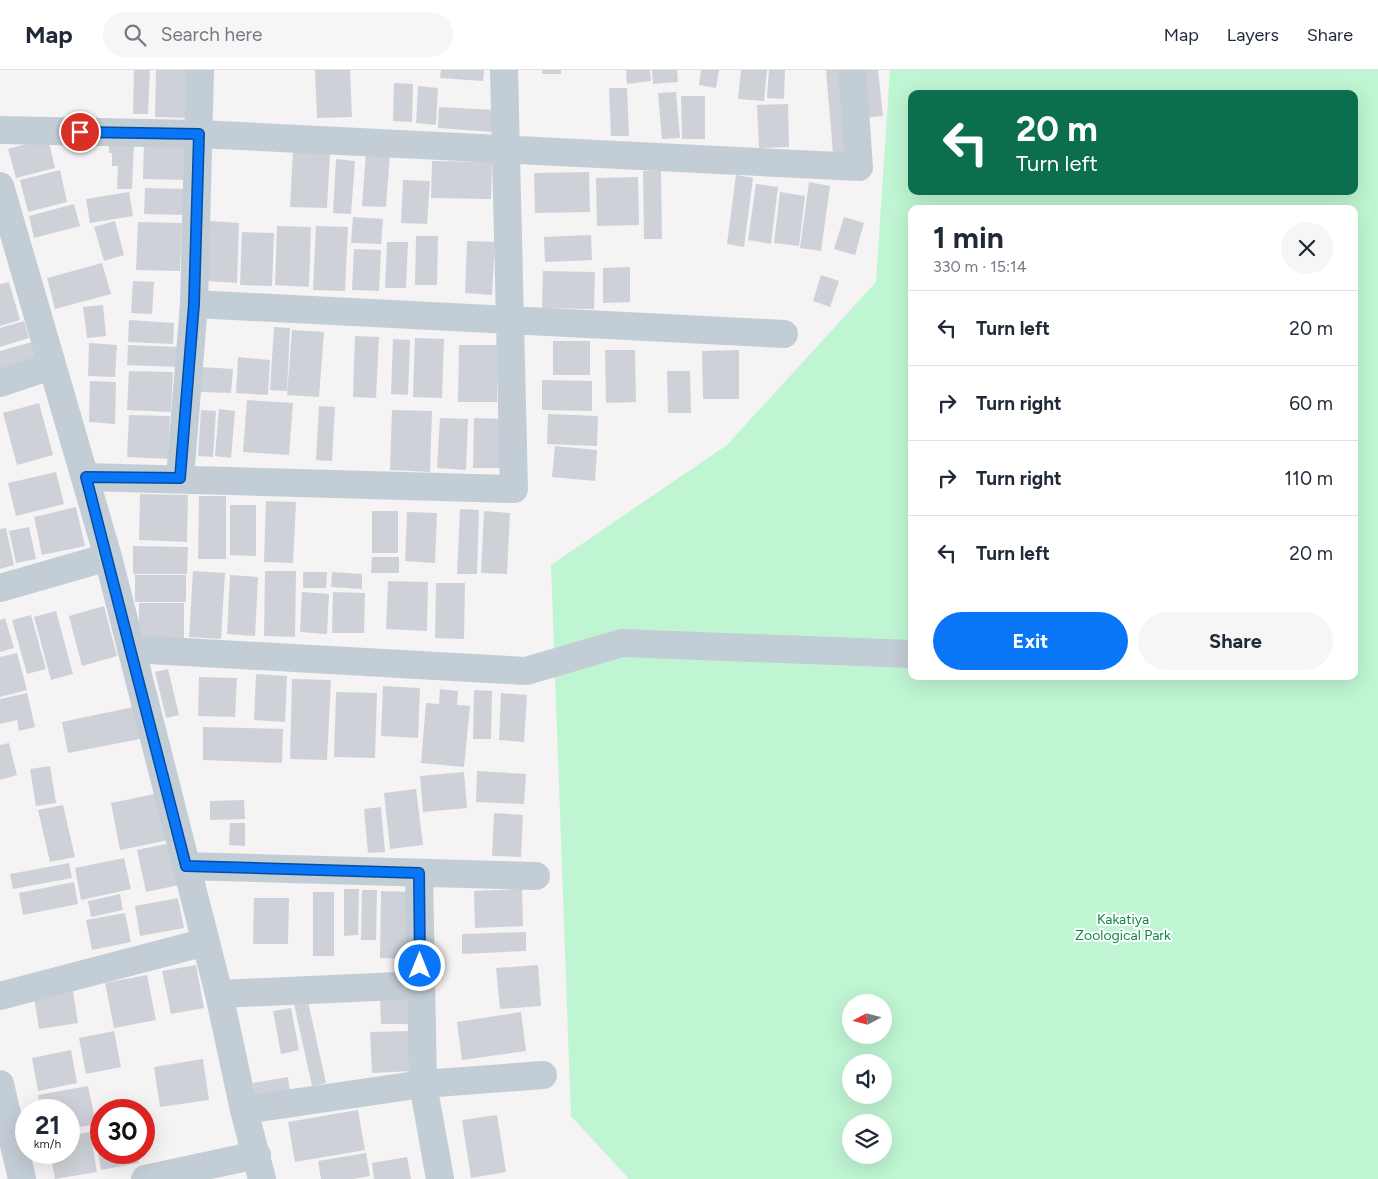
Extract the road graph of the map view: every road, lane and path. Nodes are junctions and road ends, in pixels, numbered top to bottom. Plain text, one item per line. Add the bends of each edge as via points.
1 (200, 70) edge
2 (504, 70) edge
3 (852, 70) edge
4 (0, 130) edge
5 (199, 134) junction
6 (506, 149) junction
7 (0, 186) edge
8 (194, 304) junction
9 (511, 322) junction
10 (784, 334) dead end
11 (51, 366) junction
12 (0, 383) edge
13 (86, 477) junction
14 (180, 478) junction
15 (108, 557) junction
16 (0, 588) edge
17 (131, 649) junction
18 (908, 654) edge
19 (186, 866) junction
20 (419, 873) junction
21 (536, 876) dead end
22 (206, 942) junction
23 (420, 985) junction
24 (219, 994) junction
25 (0, 996) edge
26 (543, 1075) dead end
27 (0, 1084) edge
28 (423, 1084) junction
29 (244, 1110) junction
30 (260, 1167) edge
31 (22, 1179) edge
32 (145, 1179) edge
33 (440, 1179) edge

1 - 5 street
2 - 6 street
3 - 6 street via 859,167
4 - 5 street
5 - 6 street
5 - 8 street
6 - 9 street
7 - 11 street
8 - 9 street
8 - 14 street
9 - 10 street
9 - 14 street via 514,489
11 - 12 street
11 - 13 street
13 - 14 street
13 - 15 street
15 - 16 street
15 - 17 street
17 - 18 street via 526,671 622,643
17 - 19 street
19 - 20 street
19 - 22 street
20 - 21 street
20 - 23 street
22 - 24 street
22 - 25 street
23 - 24 street
23 - 28 street
24 - 29 street
26 - 28 street
27 - 31 street
28 - 29 street
28 - 33 street
29 - 30 street
30 - 32 street

